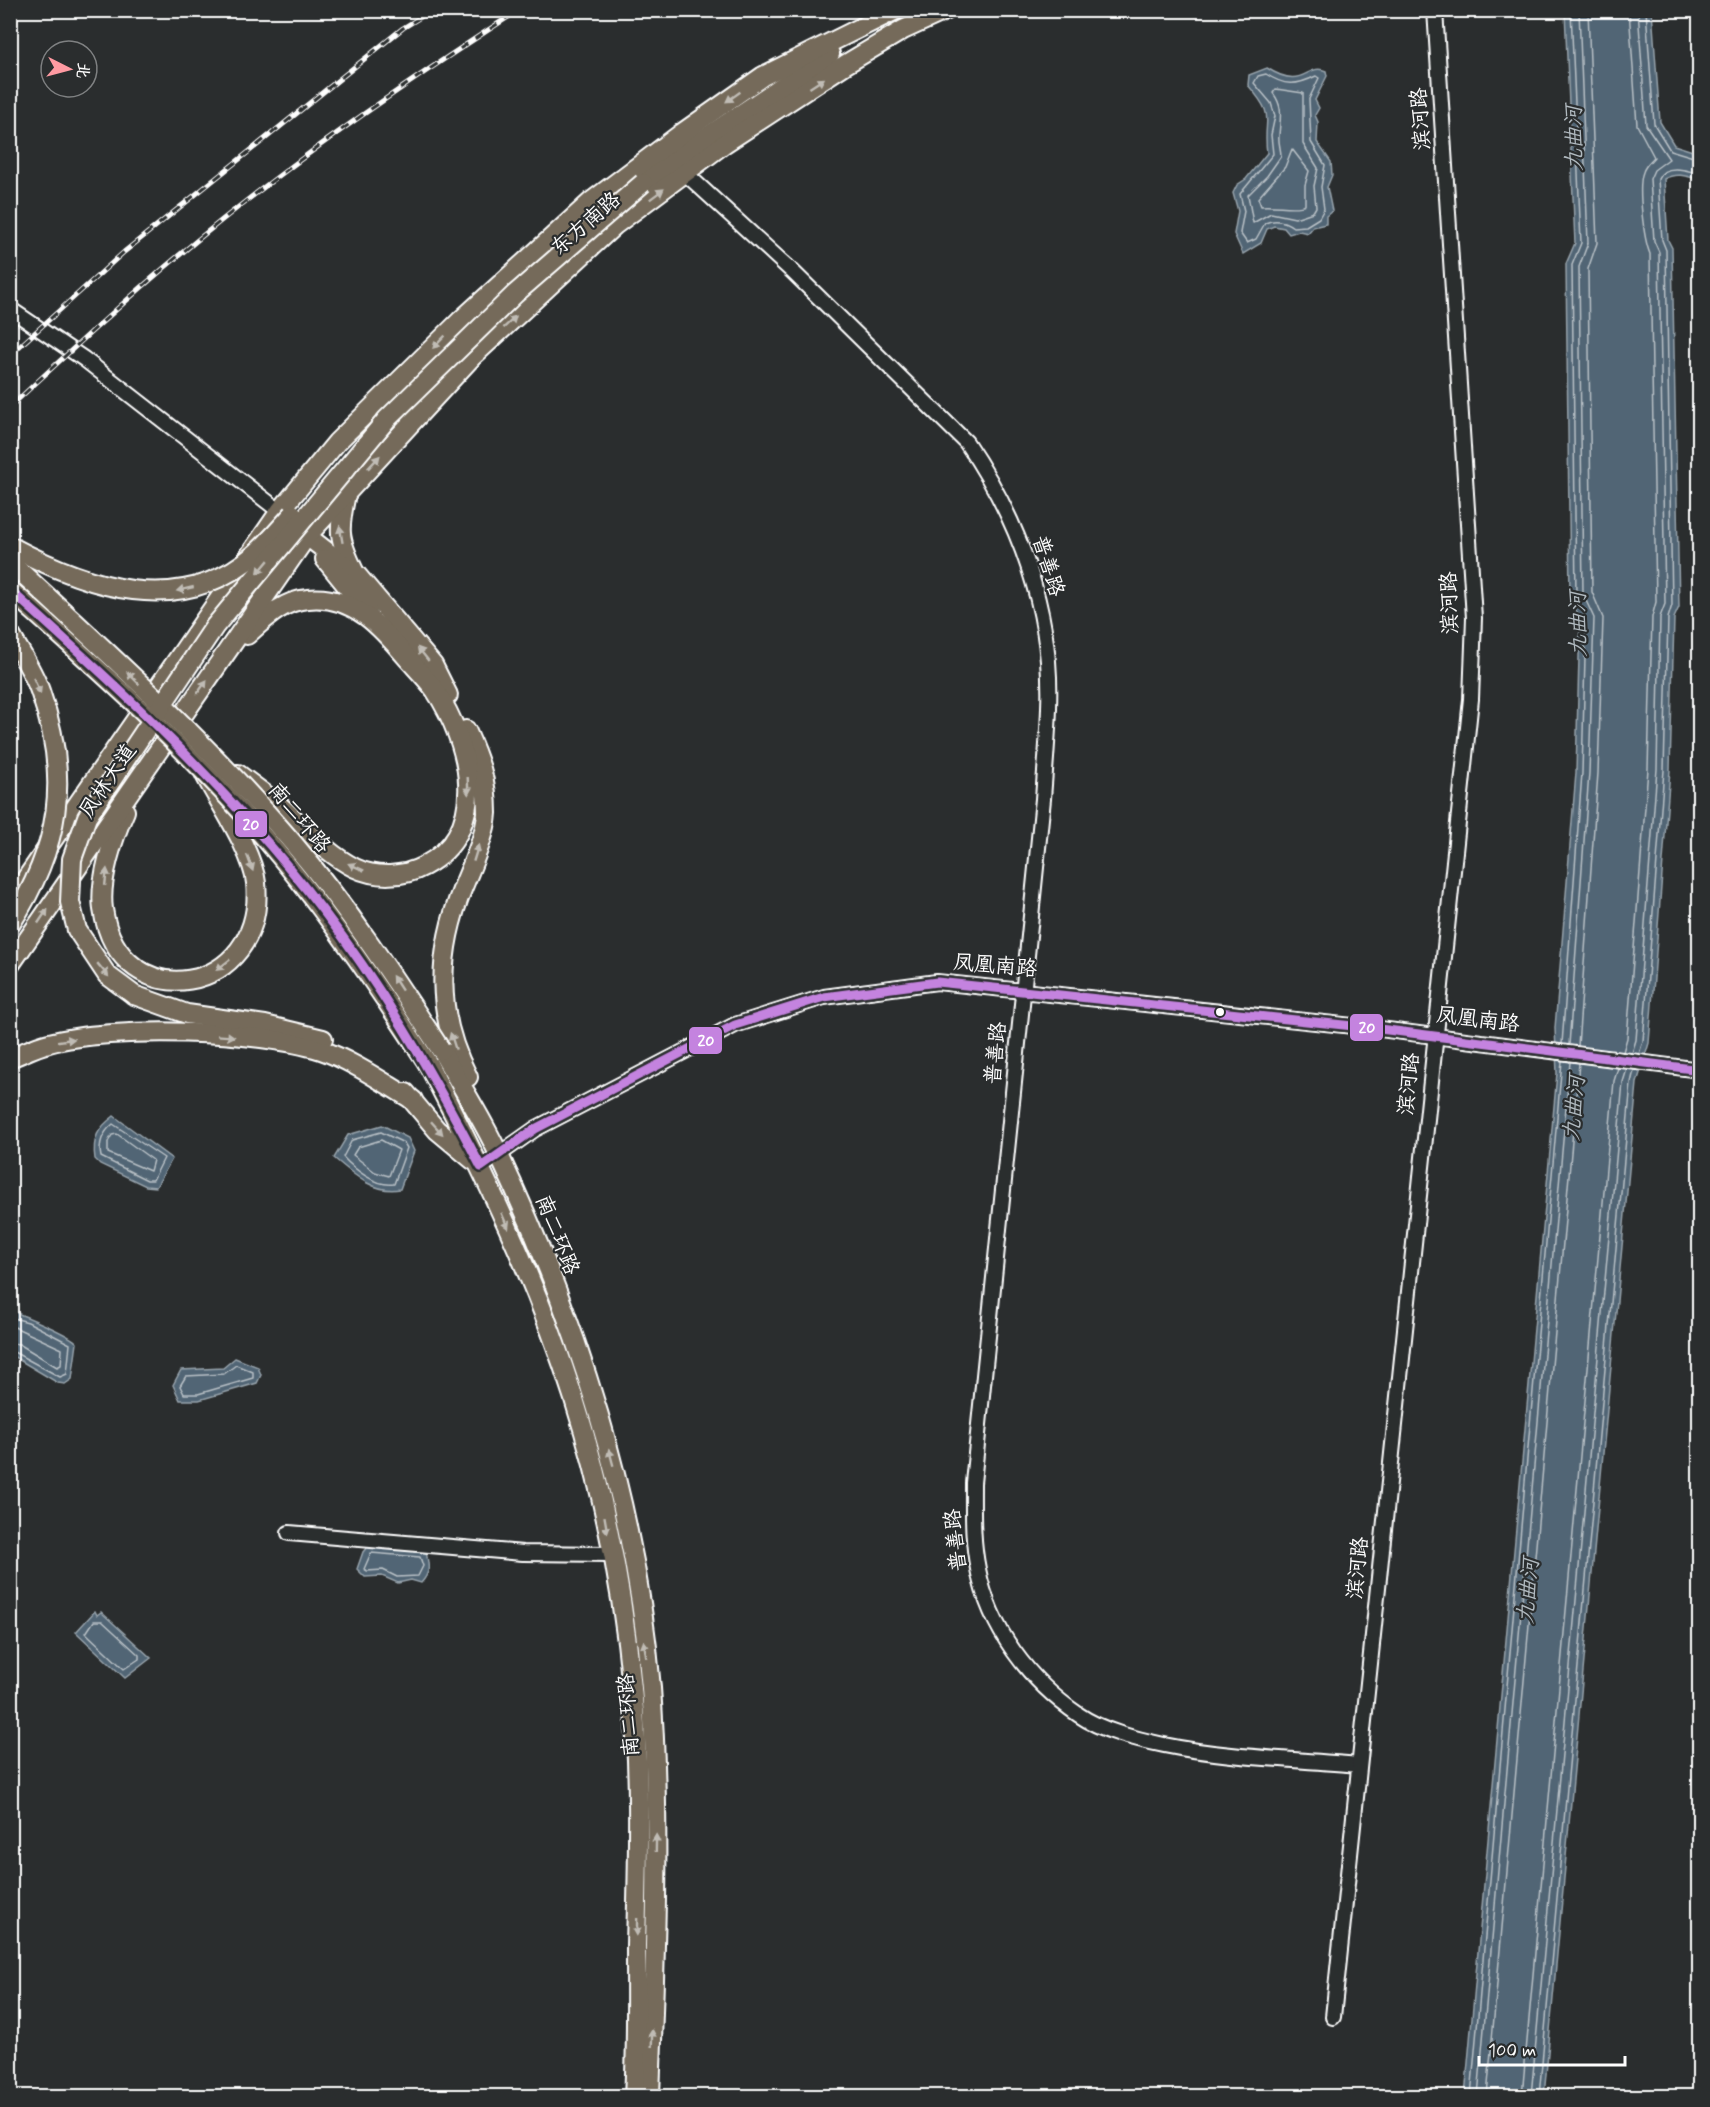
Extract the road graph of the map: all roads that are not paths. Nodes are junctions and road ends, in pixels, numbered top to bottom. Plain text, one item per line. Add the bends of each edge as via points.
1 (896, 10) edge
2 (901, 10) edge
3 (947, 10) edge
4 (1435, 10) edge
5 (685, 173) junction
6 (10, 309) edge
7 (387, 419) junction
8 (346, 491) junction
9 (280, 511) junction
10 (307, 536) junction
11 (10, 546) edge
12 (10, 562) edge
13 (357, 575) junction
14 (10, 590) edge
15 (381, 627) junction
16 (10, 634) edge
17 (221, 658) junction
18 (211, 754) junction
19 (141, 773) junction
20 (205, 774) junction
21 (10, 902) edge
22 (10, 925) edge
23 (10, 965) edge
24 (1023, 990) junction
25 (266, 1032) junction
26 (1435, 1036) junction
27 (10, 1058) edge
28 (1700, 1070) edge
29 (499, 1153) junction
30 (481, 1167) junction
31 (289, 1533) dead end
32 (611, 1554) junction
33 (645, 1747) junction
34 (1358, 1765) junction
35 (1333, 2017) dead end
36 (642, 2093) edge

1 -> 9 main road, 东方南路 via 763,76 592,201 460,321 337,442
2 - 7 main road, bridge via 795,75 643,183 515,294
5 -> 3 main road, 东方南路 via 846,64 903,30
4 - 26 street, 滨河路 via 1474,618 1471,699
8 -> 5 main road, 东方南路 via 472,357 615,225
5 - 24 street, 普善路 via 792,271 966,442 989,475 1010,519 1031,573 1042,619 1049,706
6 - 9 street via 84,359
7 -> 11 main road, bridge via 255,555 200,585 169,592 128,591 90,581
7 -> 25 main road, bridge via 215,626 87,817 72,859 70,902 77,930 107,975 134,995 160,1006
8 - 10 main road, 东方南路
13 -> 8 main road via 338,526
9 - 10 street
9 - 21 main road, 凤林大道
10 - 13 main road
10 - 15 main road
10 - 17 main road, 凤林大道
18 -> 12 main road, 南二环路, bridge
29 -> 13 main road via 447,1023 442,975 453,912 487,816 484,773 465,726 432,665
14 - 20 main road, 南二环路, bridge via 106,676
15 - 17 main road via 360,611 329,599 306,598 275,609
15 -> 18 main road, bridge via 435,690 459,737 469,784 467,817 454,842 435,860 412,872 384,876 356,868 328,851 274,802
16 -> 22 main road, bridge via 40,690 56,750 57,794 52,839 27,898
19 -> 17 main road, 凤林大道
29 -> 18 main road, 南二环路, bridge via 441,1050 378,953 295,845
20 -> 19 main road via 241,841 256,881 255,917 238,953 218,970 196,980 172,981 128,963 112,939 103,908 108,862 117,830
23 -> 19 main road, 凤林大道
20 - 30 main road, 南二环路, bridge via 280,856 355,953 428,1064
24 - 26 street, 凤凰南路
24 - 29 street, 凤凰南路 via 937,982 824,997 735,1025 535,1129
24 - 34 street, 普善路 via 974,1483 972,1527 978,1570 992,1611 1016,1656 1044,1687 1080,1716 1117,1732 1202,1751
27 -> 25 main road via 49,1042 116,1034
25 -> 30 main road via 324,1040 379,1068 437,1130
26 - 28 street, 凤凰南路
26 - 34 street, 滨河路
29 - 30 street, 凤凰南路
33 -> 29 main road, 南二环路 via 650,1684 637,1589 611,1458 570,1327
30 -> 32 main road, 南二环路 via 527,1271 574,1399 604,1510
31 - 32 street via 523,1553
32 - 33 main road, 南二环路
33 - 36 main road, 南二环路 via 638,1827
34 - 35 street, 滨河路

